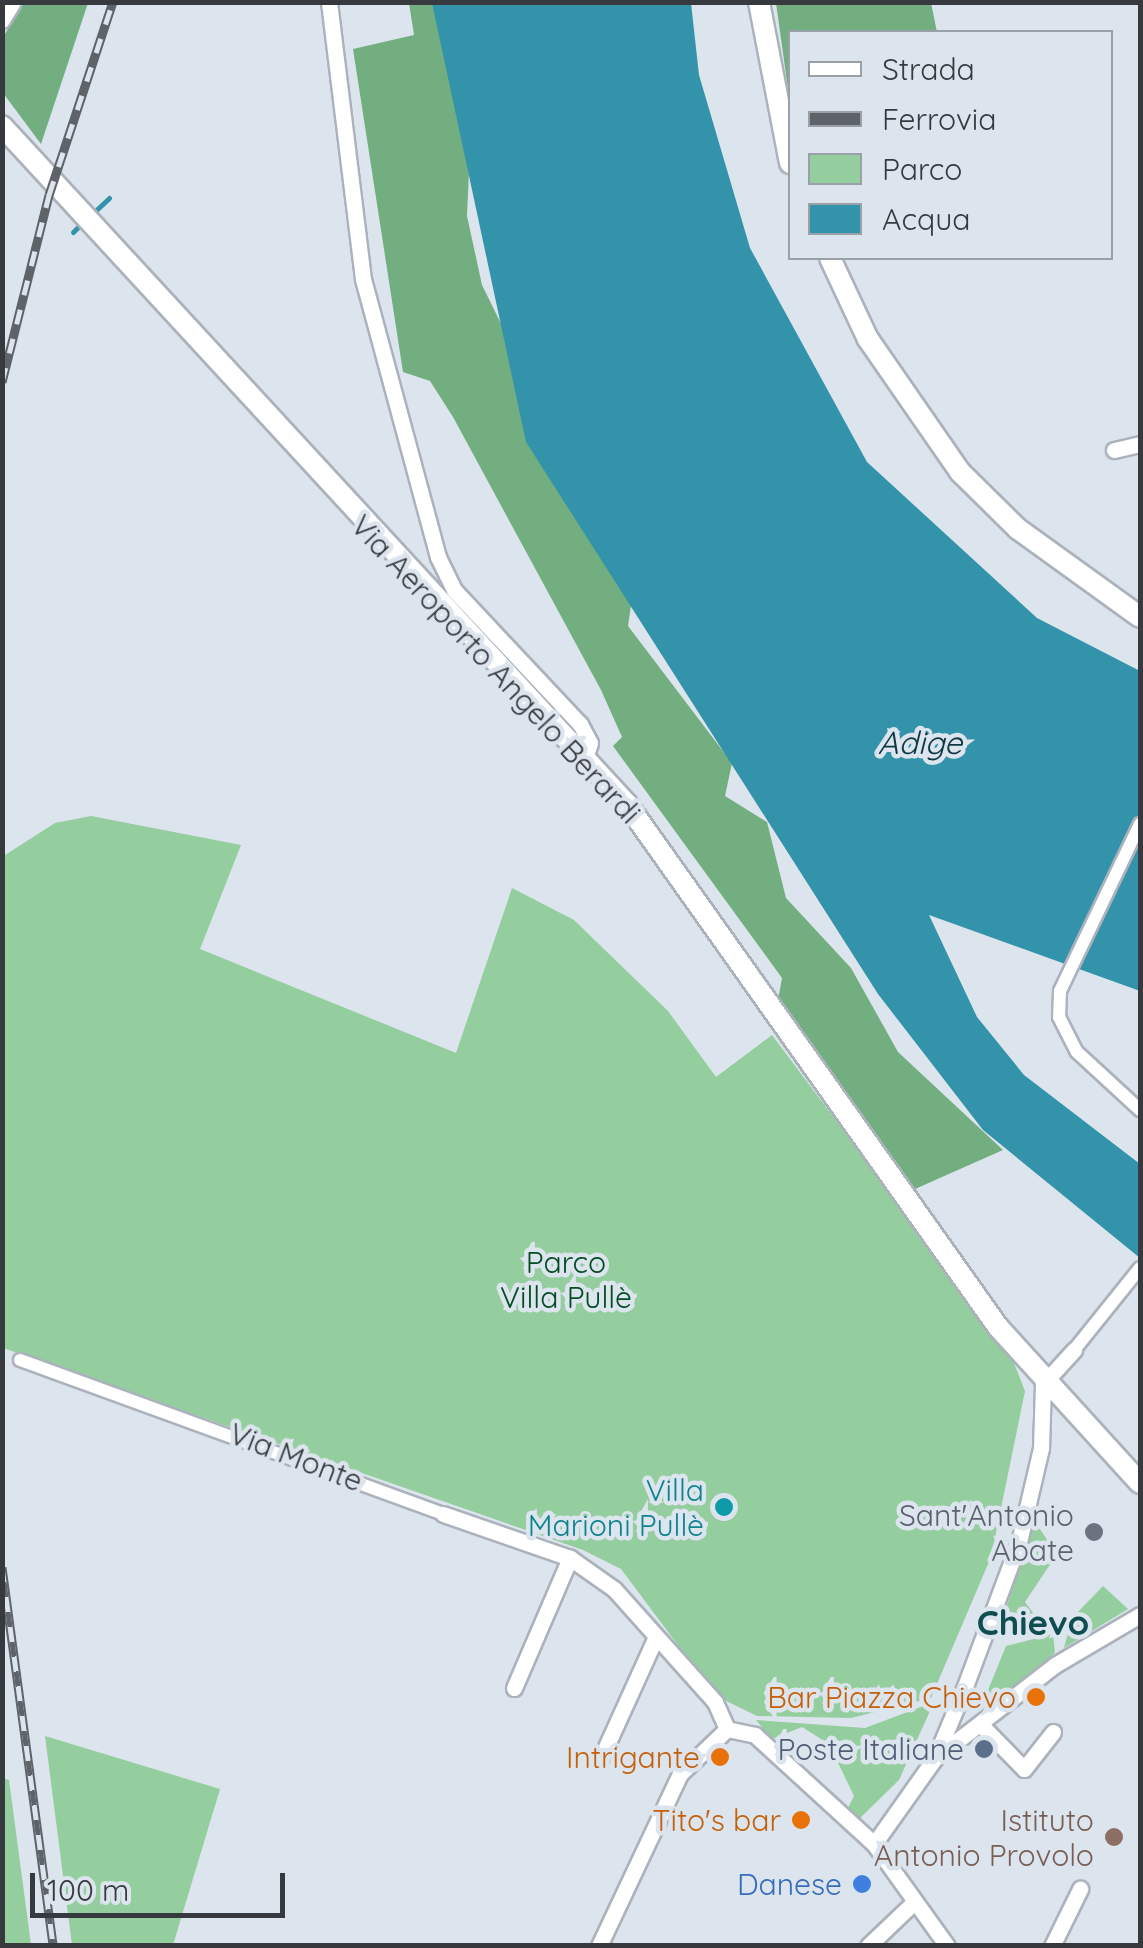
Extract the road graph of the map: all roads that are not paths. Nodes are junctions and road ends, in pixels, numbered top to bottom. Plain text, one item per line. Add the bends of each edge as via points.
1 (13, 2) edge
2 (329, 2) edge
3 (759, 2) edge
4 (2, 20) edge
5 (5, 135) edge
6 (788, 154) edge
7 (831, 260) edge
8 (1140, 444) edge
9 (1114, 450) dead end
10 (1140, 618) edge
11 (584, 760) junction
12 (1140, 824) edge
13 (1140, 1110) edge
14 (1140, 1268) edge
15 (1074, 1350) joint
16 (20, 1360) dead end
17 (1043, 1384) junction
18 (1140, 1482) edge
19 (443, 1514) joint
20 (570, 1558) junction
21 (1140, 1615) edge
22 (656, 1639) junction
23 (514, 1688) dead end
24 (726, 1728) junction
25 (984, 1728) junction
26 (1054, 1732) dead end
27 (600, 1758) dead end
28 (935, 1758) junction
29 (874, 1844) junction
30 (1080, 1889) dead end
31 (912, 1904) junction
32 (600, 1946) edge
33 (868, 1946) edge
34 (947, 1946) edge
35 (1052, 1946) edge

1 - 4 street
2 - 11 street via 362,279 438,557 454,590 580,724 590,743
3 - 6 street
5 - 11 street, Via Aeroporto Angelo Berardi
7 - 10 street via 868,340 960,472 1018,529
8 - 9 street
11 - 17 street, Via Aeroporto Angelo Berardi via 626,804
12 - 13 street via 1060,992 1064,1030
14 - 15 street
15 - 17 street
16 - 19 street, Via Monte
17 - 18 street, Via Aeroporto Angelo Berardi
17 - 28 street via 1041,1448 1019,1542
19 - 20 street, Via Monte
20 - 22 street, Via Monte via 614,1589
20 - 23 street
21 - 25 street via 1055,1665
22 - 24 street, Via Monte via 715,1702
22 - 27 street
24 - 29 street via 755,1736
24 - 32 street via 680,1774
25 - 26 street via 1024,1769
25 - 28 street
28 - 29 street
29 - 31 street
30 - 35 street
31 - 33 street
31 - 34 street

